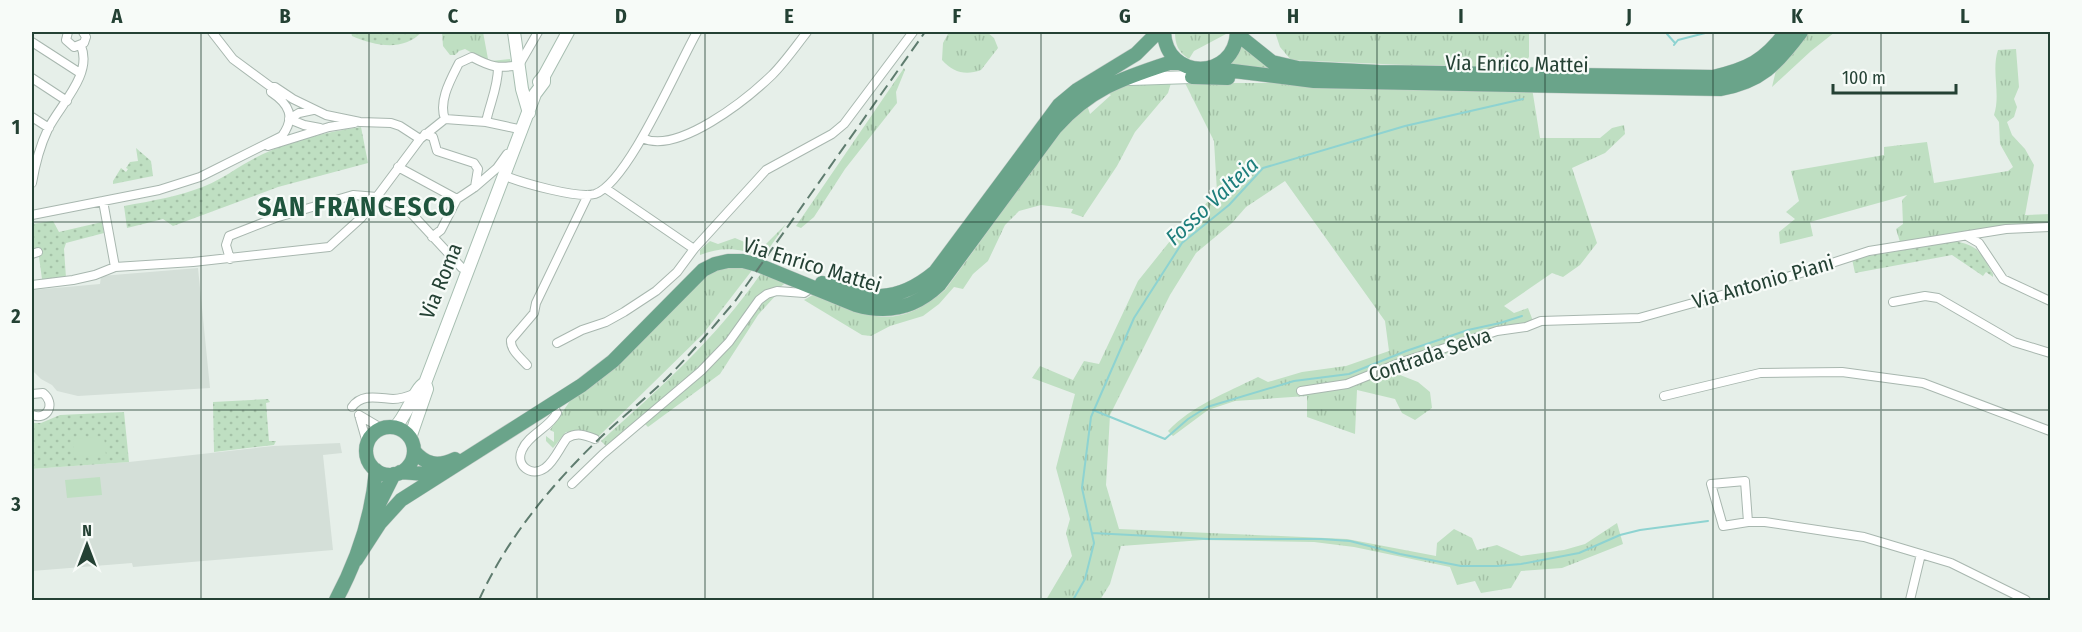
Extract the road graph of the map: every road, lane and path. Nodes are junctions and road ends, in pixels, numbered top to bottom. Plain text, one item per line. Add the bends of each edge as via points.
1 (68, 32) edge
2 (83, 32) edge
3 (212, 32) edge
4 (514, 32) edge
5 (538, 32) edge
6 (568, 32) edge
7 (697, 32) edge
8 (807, 32) edge
9 (913, 32) edge
10 (1158, 32) edge
11 (1164, 32) edge
12 (1786, 32) edge
13 (1801, 32) edge
14 (1237, 33) edge
15 (32, 42) edge
16 (81, 46) junction
17 (498, 68) junction
18 (1192, 68) junction
19 (521, 71) junction
20 (80, 74) junction
21 (544, 76) junction
22 (32, 78) edge
23 (1120, 80) junction
24 (1314, 81) junction
25 (271, 87) junction
26 (535, 92) junction
27 (67, 101) junction
28 (313, 110) junction
29 (529, 114) junction
30 (32, 117) edge
31 (290, 119) junction
32 (445, 119) junction
33 (360, 122) junction
34 (486, 122) junction
35 (328, 127) junction
36 (49, 128) junction
37 (520, 129) junction
38 (423, 136) junction
39 (642, 138) junction
40 (262, 147) junction
41 (36, 149) edge
42 (398, 167) junction
43 (505, 176) junction
44 (32, 183) edge
45 (475, 187) junction
46 (605, 188) junction
47 (588, 195) junction
48 (376, 197) junction
49 (457, 199) junction
50 (103, 201) junction
51 (32, 213) edge
52 (2050, 227) edge
53 (1992, 232) junction
54 (1966, 236) junction
55 (432, 237) junction
56 (693, 249) junction
57 (1986, 253) junction
58 (230, 259) junction
59 (115, 267) junction
60 (468, 271) junction
61 (32, 285) edge
62 (813, 287) junction
63 (2050, 301) edge
64 (1893, 302) dead end
65 (1560, 321) joint
66 (557, 342) dead end
67 (2050, 353) edge
68 (527, 365) dead end
69 (421, 388) junction
70 (1301, 391) dead end
71 (32, 394) edge
72 (1664, 396) dead end
73 (553, 406) junction
74 (352, 407) dead end
75 (32, 415) edge
76 (388, 428) junction
77 (2050, 430) edge
78 (367, 443) junction
79 (412, 445) junction
80 (603, 454) junction
81 (376, 470) junction
82 (397, 473) junction
83 (440, 475) junction
84 (572, 483) dead end
85 (1748, 522) junction
86 (367, 527) junction
87 (1921, 554) junction
88 (356, 560) junction
89 (336, 600) edge
90 (1910, 600) edge
91 (2026, 600) edge

1 - 16 street via 68,44
2 - 16 street via 85,40
3 - 25 street via 233,59
4 - 19 main road
5 - 19 street
6 - 21 main road, Via Roma
7 - 39 street
8 - 39 street via 772,74 705,126 664,141
9 - 56 street via 844,124 766,170
10 - 79 main road, Via Enrico Mattei via 1136,54 1059,105 935,272 917,285 891,296 869,296 735,255 713,258 698,267 608,358 561,394 446,463 425,462
11 - 18 main road via 1166,47
12 - 14 main road, Via Enrico Mattei via 1758,62 1713,77 1298,68 1272,62
13 - 24 main road, Via Enrico Mattei via 1780,59 1760,76 1720,88
14 - 18 main road via 1228,56 1218,64
15 - 20 street
16 - 20 street via 85,55
17 - 19 street
17 - 32 street via 472,57 459,63 441,111
17 - 34 street
18 - 23 main road via 1175,77
18 - 23 main road, Via Enrico Mattei via 1169,63
18 - 24 main road, Via Enrico Mattei
18 - 24 main road
19 - 21 main road via 533,78
19 - 26 main road
19 - 29 main road
20 - 27 street
21 - 26 main road, Via Roma
22 - 27 street
23 - 62 main road, Via Enrico Mattei via 1071,110 939,285 922,299 897,309 871,309
25 - 28 street
25 - 31 street via 271,92 285,101
26 - 29 main road, Via Roma
27 - 36 street
28 - 31 street
28 - 33 street
29 - 37 main road, Via Roma
30 - 36 street
31 - 35 street via 314,128
31 - 40 street via 282,136
32 - 34 street
32 - 38 street
33 - 35 street
33 - 38 street via 400,126
34 - 37 street
35 - 40 street
36 - 41 street
37 - 43 main road, Via Roma
37 - 45 street via 505,160
38 - 42 street
38 - 45 street via 433,137 437,151 474,163 478,169
39 - 46 street
40 - 50 street via 200,177
41 - 44 street
42 - 48 street
42 - 49 street
43 - 47 street
43 - 60 main road, Via Roma
45 - 49 street
46 - 47 street
46 - 56 street
47 - 68 street via 534,313 511,340
48 - 55 street via 411,213
48 - 58 street via 361,218 329,247
48 - 58 street via 353,195 229,236 226,245
49 - 55 street via 441,230
50 - 51 street
50 - 59 street
52 - 53 street, Via Antonio Piani
53 - 54 street, Via Antonio Piani
53 - 57 street via 1985,244
54 - 57 street via 1979,243
54 - 65 street, Via Antonio Piani via 1869,251 1639,318
55 - 60 street
56 - 66 street via 656,291 615,317
57 - 63 street via 2003,279
58 - 59 street
59 - 61 street via 73,280
60 - 69 main road, Via Roma
62 - 73 main road, Via Enrico Mattei via 742,261 715,264 695,276 613,361
62 - 80 street via 804,293 766,294 701,371
64 - 67 street via 1925,296 1938,298 2014,342
65 - 70 street, Contrada Selva via 1497,331 1347,384
69 - 74 street via 393,399 360,399
69 - 76 main road, Via Roma via 406,415
69 - 79 main road, Via Roma via 427,389
71 - 75 street via 43,393 50,403 44,415
72 - 77 street via 1760,373 1842,372 1923,383
73 - 80 street via 557,413 552,422 522,449 519,458 526,470 545,468 571,435 597,441
73 - 83 main road, Via Enrico Mattei
76 - 78 main road, Via Roma via 372,434
76 - 78 street via 359,415
76 - 79 main road via 404,431
78 - 81 main road, Via Roma via 367,458
79 - 82 main road, Via Roma via 409,464
80 - 84 street
81 - 82 main road
81 - 86 main road, Via Roma
82 - 83 main road
82 - 86 main road, Via Roma
83 - 88 main road, Via Enrico Mattei via 389,512
85 - 85 street via 1723,526 1711,483 1745,481
85 - 87 street via 1864,537
86 - 88 main road, Via Roma
87 - 90 street
87 - 91 street via 1970,571
88 - 89 main road, Via Roma

